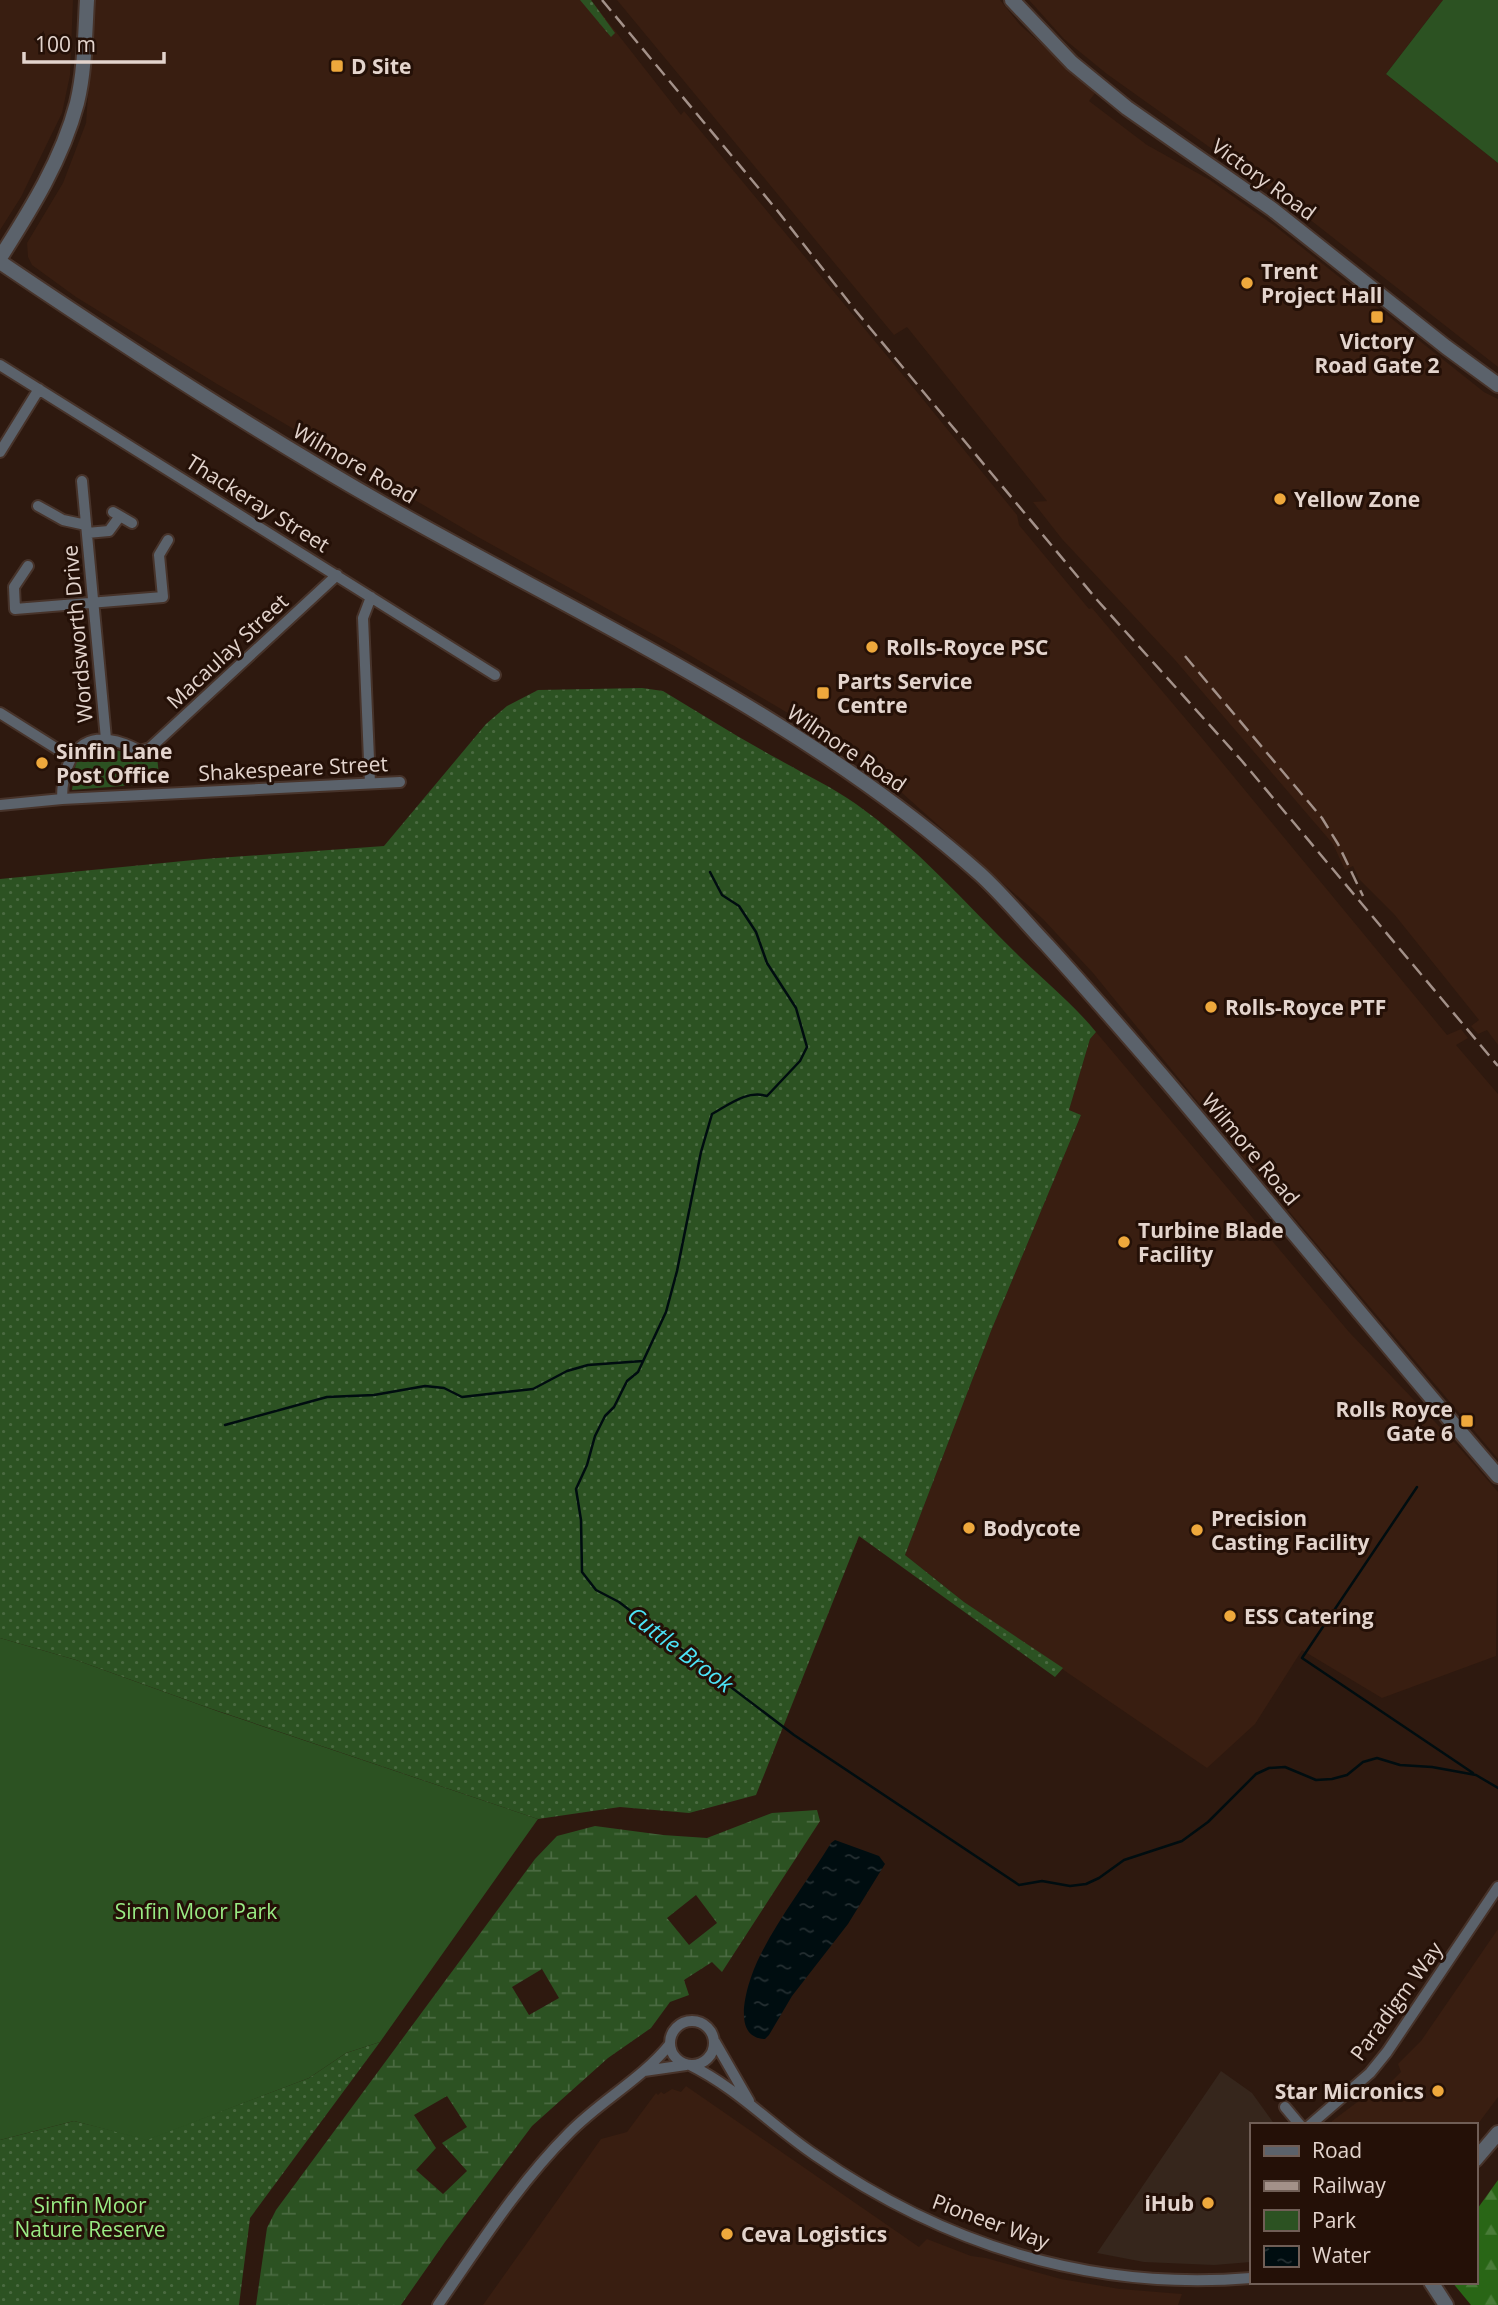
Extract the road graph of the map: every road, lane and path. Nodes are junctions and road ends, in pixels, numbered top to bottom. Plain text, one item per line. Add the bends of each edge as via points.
1 (87, 0) edge
2 (1012, 0) edge
3 (0, 260) edge
4 (0, 365) edge
5 (1498, 385) edge
6 (39, 389) junction
7 (0, 452) edge
8 (82, 481) dead end
9 (38, 506) dead end
10 (132, 523) dead end
11 (86, 529) junction
12 (168, 540) dead end
13 (28, 566) dead end
14 (337, 575) junction
15 (371, 597) junction
16 (93, 603) junction
17 (495, 675) dead end
18 (0, 713) edge
19 (106, 739) junction
20 (70, 757) junction
21 (400, 782) dead end
22 (370, 783) junction
23 (62, 799) junction
24 (0, 805) edge
25 (1498, 1476) edge
26 (1498, 1887) edge
27 (713, 2038) junction
28 (670, 2044) junction
29 (689, 2065) junction
30 (643, 2071) junction
31 (751, 2103) junction
32 (1285, 2107) dead end
33 (1298, 2123) edge
34 (1312, 2123) edge
35 (1498, 2133) edge
36 (1477, 2158) edge
37 (1250, 2278) edge
38 (1432, 2284) edge
39 (438, 2305) edge
40 (1446, 2305) edge

1 - 3 street via 77,101 68,131 48,178
2 - 5 street, Victory Road via 1072,62 1127,108 1272,209
3 - 25 street, Wilmore Road via 239,419 792,734 905,813 981,876 1063,962
4 - 6 street, Thackeray Street
6 - 7 street
6 - 14 street, Thackeray Street
8 - 11 street, Wordsworth Drive
9 - 11 street
10 - 11 street via 116,514 109,531
11 - 16 street, Wordsworth Drive
12 - 16 street via 159,555 163,597
13 - 16 street via 14,587 15,608
14 - 15 street, Thackeray Street
14 - 19 street, Macaulay Street via 150,748 140,751
15 - 17 street, Thackeray Street
15 - 22 street via 363,618
16 - 19 street, Wordsworth Drive
18 - 20 street
19 - 20 street via 87,743
20 - 23 street via 62,780
21 - 22 street, Shakespeare Street
22 - 23 street, Shakespeare Street
23 - 24 street, Shakespeare Street
26 - 34 street, Paradigm Way via 1387,2052
27 - 28 street via 708,2028 692,2021 676,2028
27 - 29 street via 707,2059
27 - 31 street, Pioneer Way
28 - 29 street via 673,2055
28 - 30 street
29 - 30 street
29 - 31 street, Pioneer Way
30 - 39 street via 598,2106 543,2161
31 - 37 street, Pioneer Way via 816,2156 875,2193 996,2247 1063,2267 1134,2279
32 - 33 street
35 - 36 street
38 - 40 street

